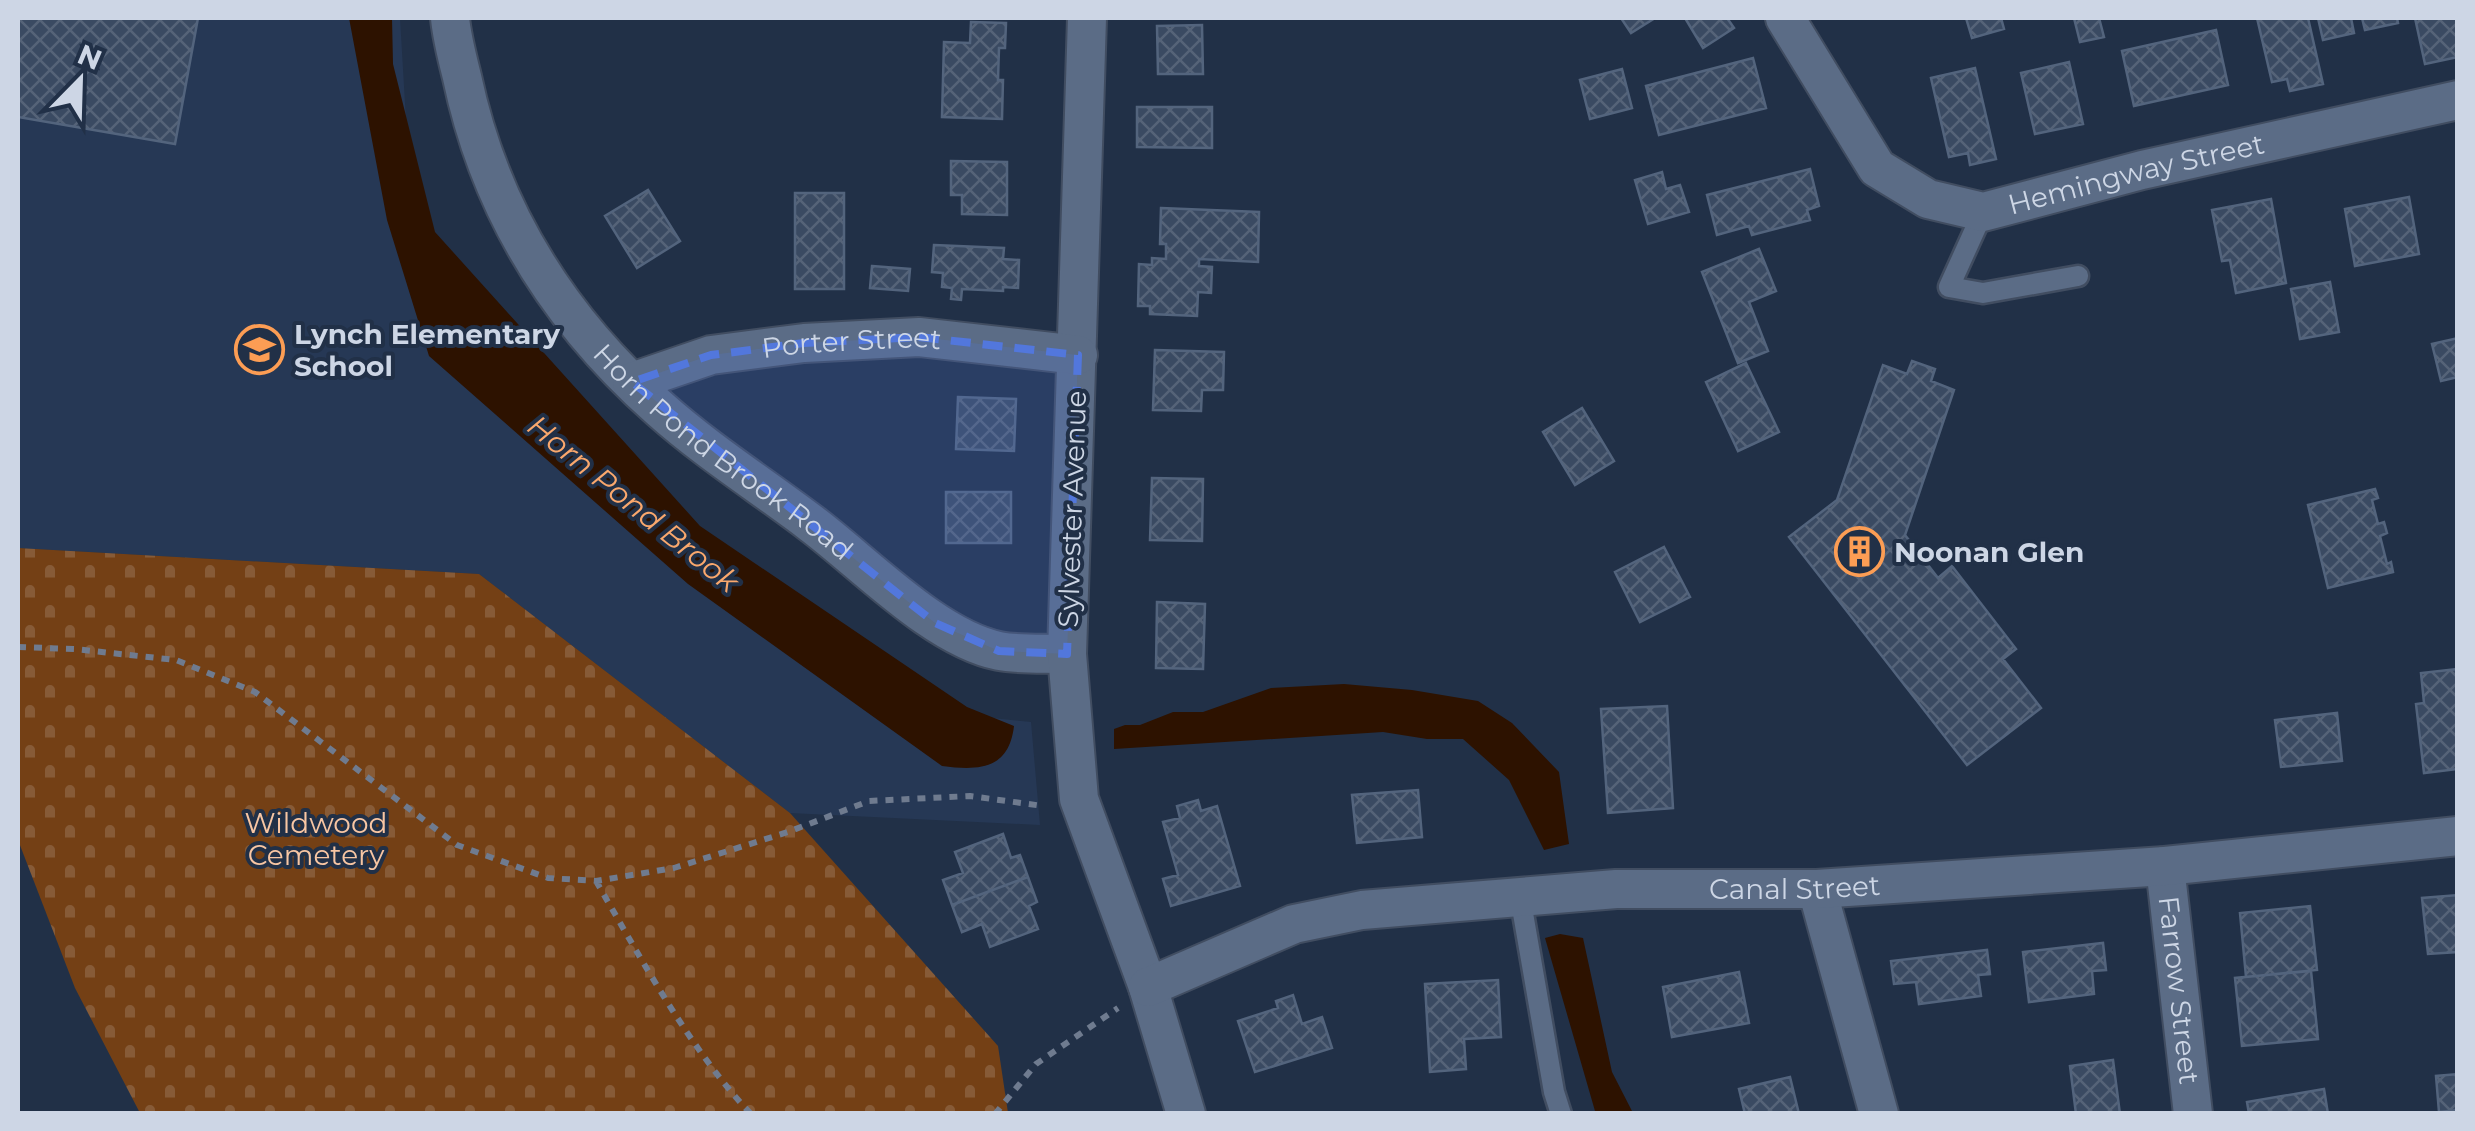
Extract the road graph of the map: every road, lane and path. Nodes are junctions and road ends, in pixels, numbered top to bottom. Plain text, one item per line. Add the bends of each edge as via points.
1 (450, 18) edge
2 (1087, 18) edge
3 (1785, 18) edge
4 (2458, 100) edge
5 (1984, 212) junction
6 (2078, 276) dead end
7 (1078, 355) junction
8 (632, 382) junction
9 (18, 647) edge
10 (1067, 654) junction
11 (1084, 812) junction
12 (2458, 836) edge
13 (2165, 866) junction
14 (596, 881) junction
15 (1817, 889) junction
16 (1520, 896) junction
17 (1148, 987) junction
18 (752, 1114) edge
19 (995, 1114) edge
20 (1186, 1114) edge
21 (1560, 1114) edge
22 (1878, 1114) edge
23 (2192, 1114) edge

1 - 8 street, Horn Pond Brook Road via 465,94 498,197 583,333
2 - 7 street, Sylvester Avenue
3 - 5 street, Hemingway Street via 1877,168 1928,199
4 - 5 street, Hemingway Street
5 - 6 lane via 1949,288 1983,293
7 - 8 street, Porter Street via 918,337 804,343 711,355
7 - 10 street, Sylvester Avenue
8 - 10 street, Horn Pond Brook Road via 936,622 999,651
9 - 14 path via 176,660 255,692 457,845 548,878
10 - 11 street, Sylvester Avenue
11 - 14 path via 970,796 869,802 674,868
11 - 17 street, Sylvester Avenue
12 - 13 street, Canal Street
13 - 15 street, Canal Street
13 - 23 street, Farrow Street
14 - 18 path via 717,1074
15 - 16 street, Canal Street
15 - 22 street
16 - 17 street, Canal Street via 1362,910 1294,924
16 - 21 lane
17 - 19 path via 1036,1064
17 - 20 street, Sylvester Avenue

